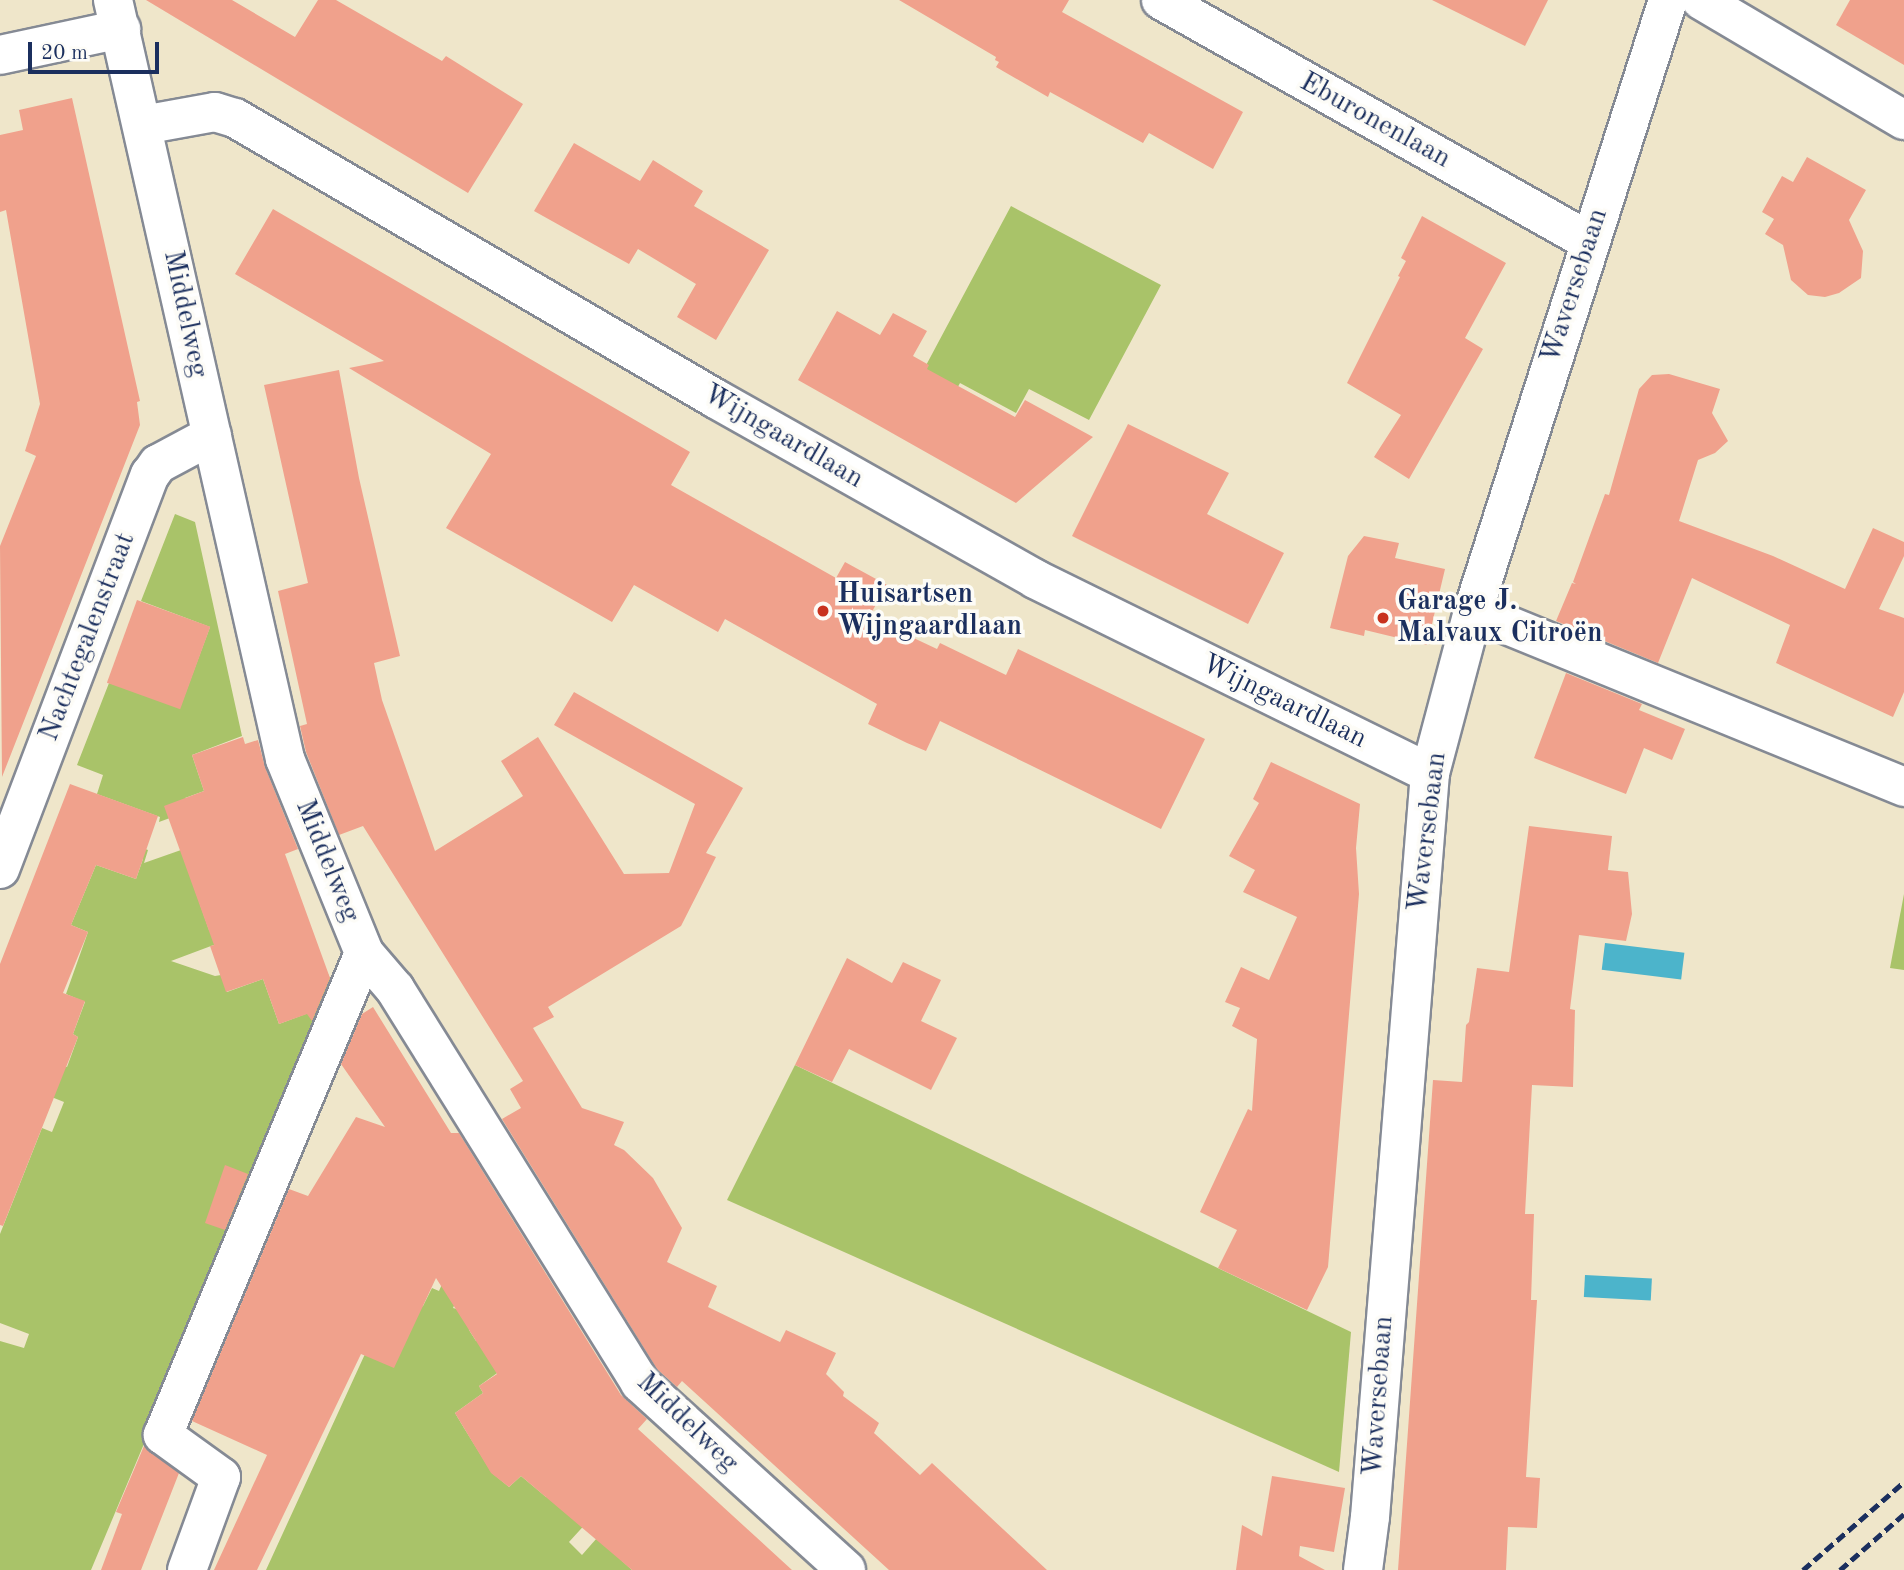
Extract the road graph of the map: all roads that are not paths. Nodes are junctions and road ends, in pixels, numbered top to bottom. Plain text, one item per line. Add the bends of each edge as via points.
1 (1161, 0) edge
2 (1668, 0) edge
3 (1701, 0) edge
4 (117, 15) edge
5 (0, 55) edge
6 (1904, 120) edge
7 (143, 125) junction
8 (1589, 241) junction
9 (212, 435) junction
10 (1473, 611) junction
11 (1430, 773) junction
12 (1904, 787) edge
13 (0, 869) edge
14 (364, 953) junction
15 (187, 1570) edge
16 (846, 1570) edge
17 (1363, 1570) edge

1 - 8 street, Eburonenlaan
2 - 8 street, Waversebaan
3 - 6 street
4 - 5 street
4 - 7 street, Middelweg
7 - 9 street, Middelweg
7 - 11 street, Wijngaardlaan via 215,112 235,118 1035,579
8 - 10 street, Waversebaan
9 - 13 street, Nachtegalenstraat via 158,464 150,475
9 - 14 street, Middelweg via 285,759
10 - 11 street, Waversebaan
10 - 12 street
11 - 17 street, Waversebaan
14 - 15 street via 163,1435 220,1477
14 - 16 street, Middelweg via 395,989 640,1383

